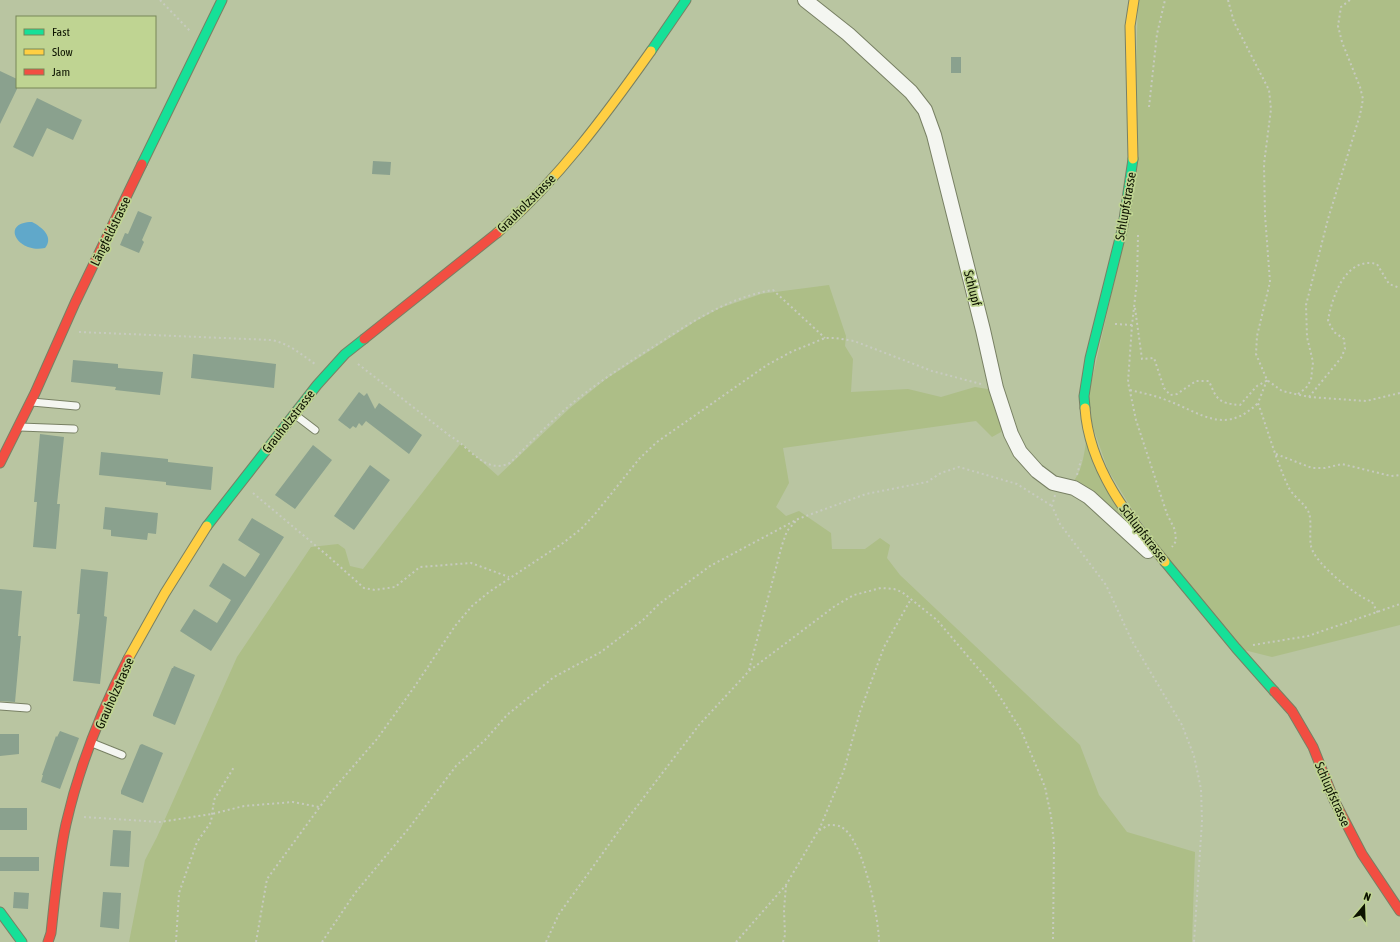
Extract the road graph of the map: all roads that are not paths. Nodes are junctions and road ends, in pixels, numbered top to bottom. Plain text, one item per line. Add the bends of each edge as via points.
1 (222, 0) edge
2 (686, 0) edge
3 (805, 0) edge
4 (1134, 0) edge
5 (31, 402) junction
6 (76, 406) dead end
7 (293, 413) junction
8 (18, 427) junction
9 (74, 429) dead end
10 (314, 430) dead end
11 (0, 463) edge
12 (1160, 554) junction
13 (0, 706) edge
14 (27, 708) dead end
15 (92, 743) junction
16 (122, 755) dead end
17 (1400, 911) edge
18 (0, 912) edge
19 (22, 942) edge
20 (48, 942) edge

1 - 5 street, Längfeldstrasse via 75,303
2 - 7 street, Grauholzstrasse via 582,144 550,181 490,239 344,354
3 - 12 street, Schlupf via 848,34 910,92 925,110 934,135 996,388 1011,434 1020,452 1041,475 1089,497 1142,548
4 - 12 street, Schlupfstrasse via 1130,26 1132,174 1123,226 1090,358 1084,396 1086,425 1103,474 1128,517
5 - 6 lane
5 - 8 street, Längfeldstrasse
7 - 10 lane
7 - 15 street, Grauholzstrasse via 207,528 154,612 119,679
8 - 9 lane
8 - 11 street, Längfeldstrasse
12 - 17 street, Schlupfstrasse via 1236,648 1292,710 1313,747 1334,800 1362,854
13 - 14 lane
15 - 16 lane
15 - 20 street, Grauholzstrasse via 68,816 60,853
18 - 19 street

